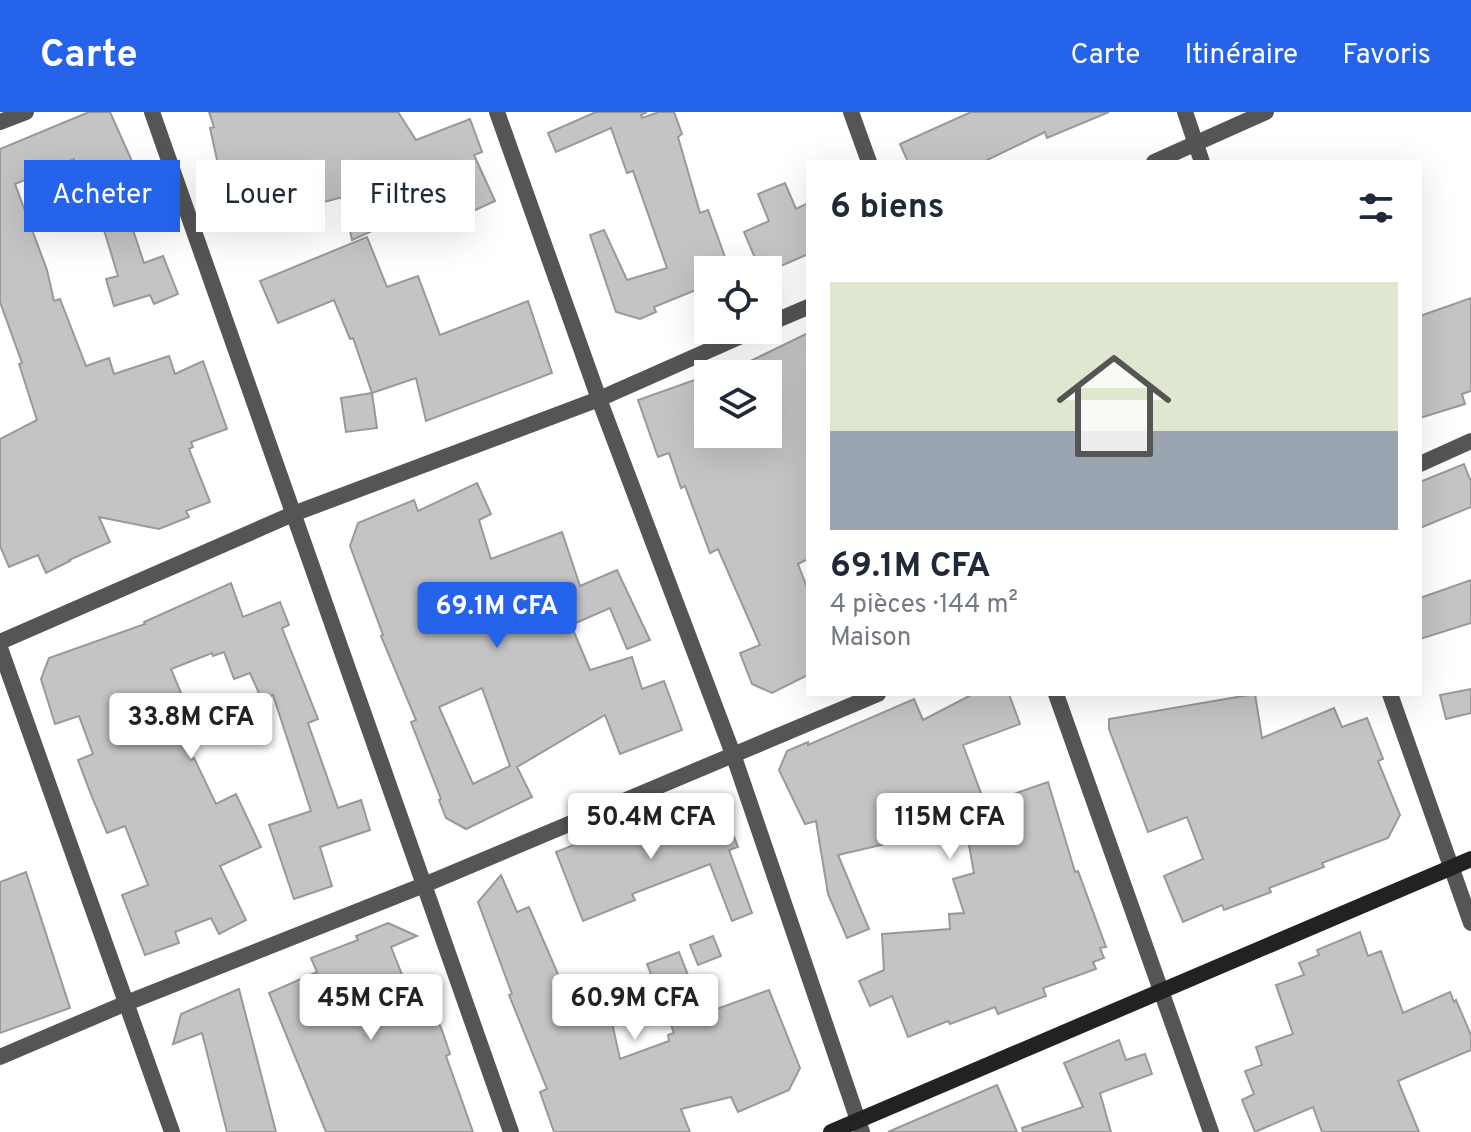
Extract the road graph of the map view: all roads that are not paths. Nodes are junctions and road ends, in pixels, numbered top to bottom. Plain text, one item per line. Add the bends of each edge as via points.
1 (26, 112) edge
2 (152, 112) edge
3 (497, 112) edge
4 (851, 112) edge
5 (1185, 112) edge
6 (1266, 112) edge
7 (0, 122) edge
8 (1196, 144) junction
9 (868, 160) edge
10 (1159, 160) edge
11 (1201, 160) edge
12 (806, 308) edge
13 (782, 318) edge
14 (723, 344) edge
15 (599, 399) junction
16 (1471, 441) edge
17 (1422, 463) edge
18 (293, 514) junction
19 (0, 642) edge
20 (0, 648) edge
21 (873, 696) edge
22 (1057, 696) edge
23 (1391, 696) edge
24 (733, 754) junction
25 (1471, 859) edge
26 (1451, 868) junction
27 (424, 885) junction
28 (1471, 923) edge
29 (1161, 991) junction
30 (124, 1004) junction
31 (0, 1057) edge
32 (860, 1126) edge
33 (172, 1132) edge
34 (511, 1132) edge
35 (831, 1132) edge
36 (1211, 1132) edge

1 - 7 street
2 - 18 street
3 - 15 street
4 - 9 street
5 - 8 street
6 - 8 street
8 - 10 street
8 - 11 street
12 - 13 street
14 - 15 street
15 - 18 street
15 - 24 street
16 - 17 street
18 - 19 street
18 - 27 street
20 - 30 street
21 - 24 street
22 - 29 street
23 - 26 street
24 - 27 street
24 - 32 street
25 - 26 street
26 - 28 street
26 - 29 street
27 - 30 street
27 - 34 street
29 - 32 street
29 - 36 street
30 - 31 street
30 - 33 street
32 - 35 street

